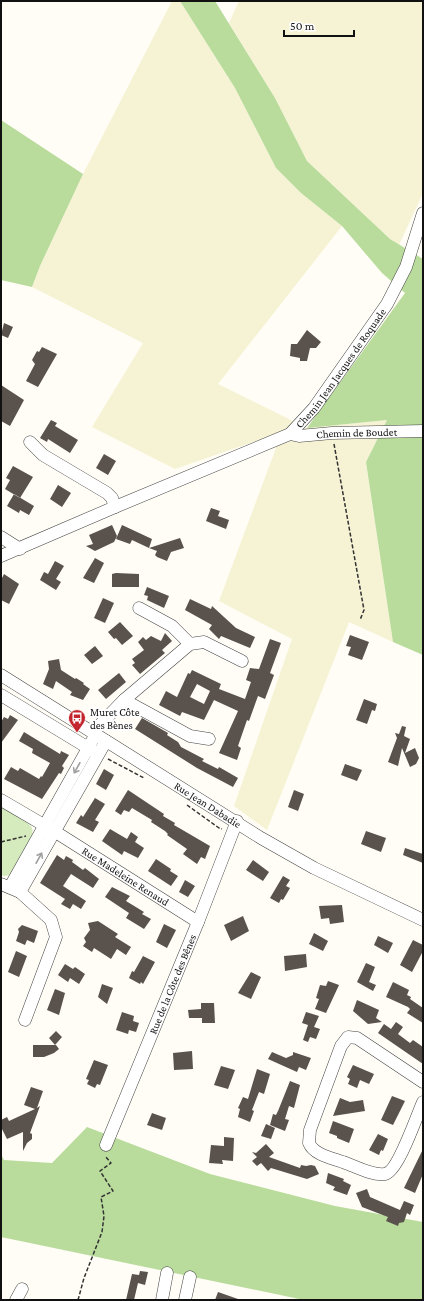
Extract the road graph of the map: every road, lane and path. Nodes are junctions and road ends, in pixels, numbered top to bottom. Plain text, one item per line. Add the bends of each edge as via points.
1 (423, 213) edge
2 (423, 431) edge
3 (332, 433) junction
4 (290, 434) junction
5 (30, 442) dead end
6 (114, 507) junction
7 (1, 537) edge
8 (20, 549) junction
9 (1, 556) edge
10 (139, 608) dead end
11 (360, 620) dead end
12 (190, 644) junction
13 (242, 661) dead end
14 (1, 675) edge
15 (1, 695) edge
16 (124, 700) junction
17 (94, 733) junction
18 (209, 739) dead end
19 (106, 741) junction
20 (93, 751) junction
21 (1, 800) edge
22 (237, 821) junction
23 (46, 830) junction
24 (1, 842) edge
25 (10, 888) edge
26 (423, 920) edge
27 (198, 922) junction
28 (25, 1020) dead end
29 (423, 1082) edge
30 (423, 1102) edge
31 (106, 1146) joint
32 (167, 1273) dead end
33 (190, 1277) dead end
34 (22, 1289) dead end
35 (16, 1300) edge
36 (78, 1300) edge
37 (162, 1300) edge
38 (185, 1300) edge

1 - 4 street, Chemin Jean Jacques de Roquade via 406,267 387,304 314,408
2 - 3 street, Chemin de Boudet
3 - 4 street, Chemin de Boudet via 299,436
3 - 11 path via 364,610
4 - 6 street, Chemin Jean Jacques de Roquade
5 - 6 street via 43,454 107,493 112,498
6 - 8 street, Chemin Jean Jacques de Roquade
7 - 8 street
8 - 9 street, Chemin Jean Jacques de Roquade
10 - 12 street via 172,626
12 - 13 street via 204,642
12 - 16 street
14 - 17 street, Rue Jean Dabadie
15 - 20 street
16 - 17 street
16 - 18 street via 190,736
17 - 19 street, Rue Jean Dabadie
17 - 20 street
19 - 20 street
19 - 22 street, Rue Jean Dabadie
20 - 23 street
21 - 23 street, Rue Madeleine Renaud
22 - 26 street, Rue Jean Dabadie via 314,868
22 - 27 street, Rue de la Côte des Bênes
23 - 24 path
23 - 25 street
23 - 27 street, Rue Madeleine Renaud
25 - 28 street via 51,920 56,937
27 - 31 street, Rue de la Côte des Bênes
29 - 30 street via 357,1038 348,1037 341,1046 310,1130 309,1143 316,1151 364,1170 377,1174 388,1173 397,1162
31 - 36 path via 105,1156 111,1163 100,1171 113,1191 101,1197 104,1216 102,1232
32 - 37 street
33 - 38 street
34 - 35 street

